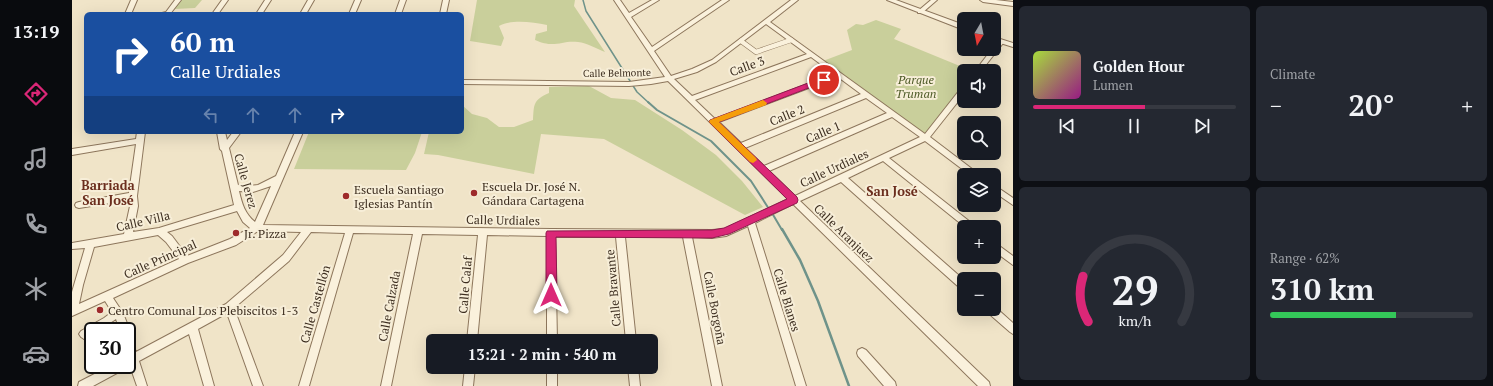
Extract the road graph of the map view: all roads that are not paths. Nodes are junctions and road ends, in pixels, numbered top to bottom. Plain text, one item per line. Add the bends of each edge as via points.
1 (134, 0) edge
2 (178, 0) edge
3 (225, 0) edge
4 (268, 0) edge
5 (311, 0) edge
6 (358, 0) edge
7 (403, 0) edge
8 (446, 0) edge
9 (616, 0) edge
10 (656, 0) edge
11 (726, 0) edge
12 (795, 0) edge
13 (890, 0) edge
14 (934, 0) edge
15 (983, 0) edge
16 (1013, 4) edge
17 (129, 12) edge
18 (169, 12) edge
19 (216, 12) edge
20 (260, 12) edge
21 (304, 12) edge
22 (353, 12) edge
23 (399, 12) edge
24 (443, 12) edge
25 (920, 12) junction
26 (628, 16) junction
27 (767, 22) junction
28 (957, 25) edge
29 (791, 40) junction
30 (741, 41) junction
31 (1001, 42) edge
32 (1013, 45) edge
33 (650, 51) junction
34 (811, 55) junction
35 (838, 74) junction
36 (669, 78) junction
37 (464, 82) edge
38 (866, 95) junction
39 (957, 97) edge
40 (690, 99) junction
41 (892, 114) junction
42 (713, 122) junction
43 (141, 134) edge
44 (221, 134) edge
45 (235, 134) edge
46 (298, 134) edge
47 (925, 138) junction
48 (140, 141) junction
49 (739, 147) junction
50 (224, 149) junction
51 (72, 152) edge
52 (884, 158) junction
53 (966, 168) edge
54 (763, 170) junction
55 (279, 178) junction
56 (842, 178) junction
57 (235, 187) junction
58 (1001, 193) edge
59 (133, 196) junction
60 (794, 200) junction
61 (1013, 202) edge
62 (79, 205) dead end
63 (239, 207) junction
64 (753, 219) junction
65 (962, 220) edge
66 (257, 228) junction
67 (308, 230) junction
68 (350, 230) junction
69 (159, 231) junction
70 (418, 231) junction
71 (483, 232) junction
72 (551, 233) junction
73 (620, 234) junction
74 (687, 234) junction
75 (128, 237) junction
76 (91, 244) junction
77 (74, 246) dead end
78 (1001, 252) edge
79 (184, 260) junction
80 (1013, 261) edge
81 (957, 280) edge
82 (107, 297) junction
83 (229, 307) junction
84 (73, 311) edge
85 (117, 313) junction
86 (998, 316) edge
87 (103, 322) edge
88 (121, 322) edge
89 (192, 326) junction
90 (1013, 329) edge
91 (473, 334) edge
92 (552, 334) edge
93 (630, 334) edge
94 (862, 354) dead end
95 (136, 358) edge
96 (105, 374) edge
97 (136, 374) edge
98 (469, 374) edge
99 (552, 374) edge
100 (634, 374) edge
101 (83, 386) edge
102 (142, 386) edge
103 (209, 386) edge
104 (258, 386) edge
105 (304, 386) edge
106 (386, 386) edge
107 (468, 386) edge
108 (552, 386) edge
109 (635, 386) edge
110 (717, 386) edge
111 (801, 386) edge
112 (891, 386) edge
113 (985, 386) edge

1 - 17 street
2 - 18 street
3 - 19 street
4 - 20 street
5 - 21 street
6 - 22 street
7 - 23 street
8 - 24 street
9 - 26 street, Calle Aranjuez
10 - 26 street
11 - 33 street
12 - 27 street, Calle Belmonte
13 - 25 street
14 - 25 street
15 - 16 street
25 - 28 street
26 - 33 street, Calle Aranjuez
27 - 29 street
27 - 30 street, Calle Belmonte
29 - 30 street via 756,52
29 - 34 street
30 - 36 street, Calle Belmonte via 706,66
31 - 32 street
33 - 36 street, Calle Aranjuez
34 - 35 street
34 - 40 street, Calle 3
35 - 38 street
35 - 42 street
36 - 37 street, Calle Belmonte via 655,83 640,84
36 - 40 street, Calle Aranjuez
38 - 41 street
38 - 49 street, Calle 2
39 - 47 street, Calle Urdiales
40 - 42 street, Calle Aranjuez
41 - 47 street
41 - 54 street, Calle 1
42 - 49 street, Calle Aranjuez
43 - 48 street
44 - 50 street, Calle Jerez
45 - 50 street
46 - 55 street
47 - 52 street, Calle Urdiales
47 - 53 street
48 - 51 street
48 - 59 street
49 - 54 street, Calle Aranjuez
50 - 57 street, Calle Jerez
52 - 56 street, Calle Urdiales
52 - 65 street
54 - 60 street, Calle Aranjuez
55 - 57 street via 258,189 245,190
55 - 66 street
56 - 60 street, Calle Urdiales
56 - 81 street
57 - 63 street, Calle Jerez
58 - 61 street
59 - 62 street
59 - 75 street via 134,206
60 - 64 street, Calle Urdiales
60 - 113 street, Calle Aranjuez
63 - 66 street, Calle Jerez via 246,220
63 - 69 street, Calle Villa
64 - 74 street, Calle Urdiales via 726,232
64 - 111 street, Calle Blanes
66 - 67 street
66 - 79 street, Calle Principal via 233,242
67 - 68 street, Calle Urdiales
67 - 83 street via 286,258
68 - 70 street, Calle Urdiales
68 - 105 street, Calle Castellón
69 - 75 street, Calle Villa
69 - 79 street via 169,239
70 - 71 street, Calle Urdiales
70 - 106 street, Calle Calzada
71 - 72 street, Calle Urdiales
71 - 91 street, Calle Calaf
72 - 73 street, Calle Urdiales
72 - 92 street
73 - 74 street, Calle Urdiales
73 - 93 street, Calle Bravante
74 - 110 street, Calle Borgoña
75 - 76 street, Calle Villa
76 - 77 street, Calle Villa
76 - 84 street via 78,284
78 - 80 street
79 - 82 street, Calle Principal
82 - 84 street, Calle Principal
82 - 85 street
83 - 89 street
83 - 104 street
85 - 87 street
85 - 88 street
86 - 90 street
89 - 95 street
89 - 103 street
94 - 112 street
96 - 101 street
97 - 102 street
98 - 107 street
99 - 108 street
100 - 109 street

